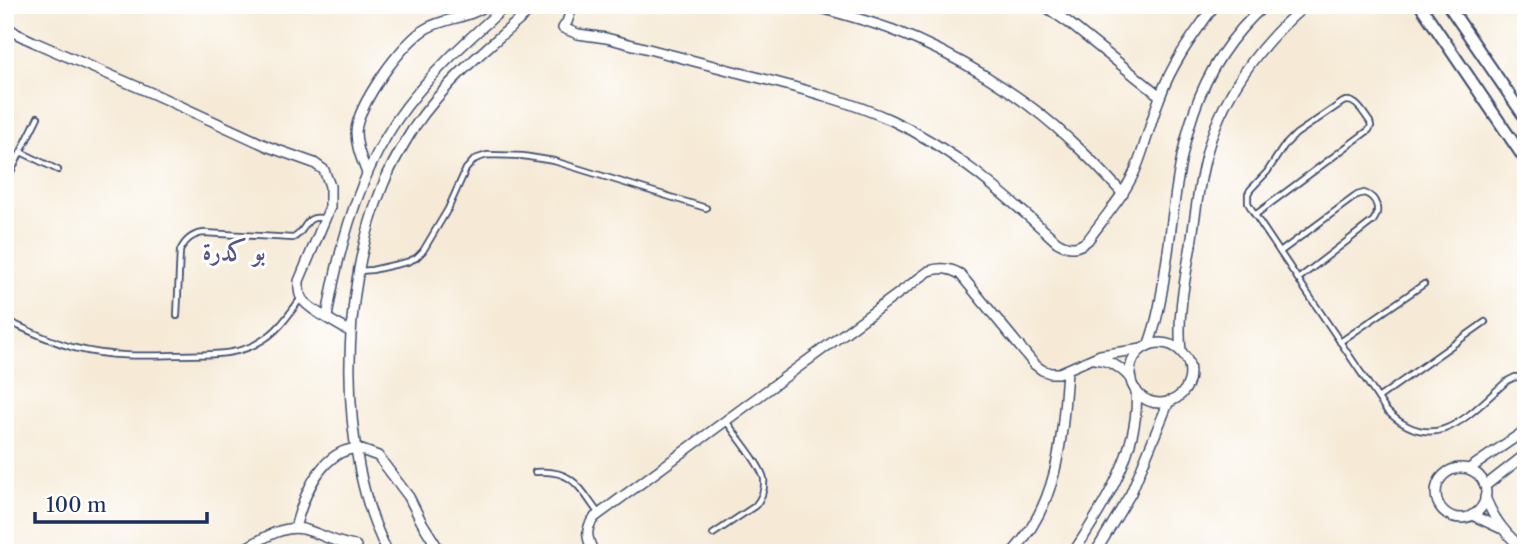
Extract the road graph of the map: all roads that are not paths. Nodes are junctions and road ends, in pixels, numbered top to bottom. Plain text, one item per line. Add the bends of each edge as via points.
1 (487, 5) edge
2 (507, 5) edge
3 (537, 5) edge
4 (573, 5) edge
5 (810, 5) edge
6 (1042, 5) edge
7 (1215, 5) edge
8 (1265, 5) edge
9 (1306, 5) edge
10 (1420, 5) edge
11 (1448, 5) edge
12 (5, 25) edge
13 (1160, 96) junction
14 (38, 117) dead end
15 (1526, 119) edge
16 (21, 152) junction
17 (1526, 161) edge
18 (58, 170) dead end
19 (367, 173) junction
20 (5, 184) edge
21 (1123, 194) junction
22 (706, 208) dead end
23 (1255, 215) junction
24 (325, 219) junction
25 (1280, 252) junction
26 (359, 271) junction
27 (1298, 279) junction
28 (1423, 284) dead end
29 (301, 298) junction
30 (177, 316) dead end
31 (327, 317) junction
32 (5, 320) edge
33 (1485, 322) dead end
34 (351, 332) junction
35 (1340, 342) junction
36 (1145, 347) junction
37 (1181, 351) junction
38 (1088, 359) junction
39 (1067, 371) junction
40 (1526, 378) edge
41 (1131, 379) junction
42 (1136, 390) junction
43 (1378, 398) junction
44 (1169, 401) junction
45 (725, 420) junction
46 (1526, 430) edge
47 (356, 448) junction
48 (1526, 454) edge
49 (1469, 470) junction
50 (535, 472) dead end
51 (1485, 486) junction
52 (1485, 497) junction
53 (599, 514) junction
54 (1472, 515) junction
55 (295, 528) junction
56 (1502, 529) junction
57 (713, 534) dead end
58 (356, 546) dead end
59 (340, 549) edge
60 (1526, 552) edge
61 (237, 553) edge
62 (388, 553) edge
63 (441, 553) edge
64 (594, 553) edge
65 (1012, 553) edge
66 (1073, 553) edge
67 (1095, 553) edge

1 - 19 street via 467,17 429,27 399,53 358,120 356,140
2 - 19 street via 415,96 395,121
3 - 26 street via 458,74 413,130 377,200
4 - 21 street via 562,28 578,34 794,87 890,120 970,167 1065,247 1088,240
5 - 21 street via 892,30 971,68 1038,113
6 - 13 street
7 - 13 street via 1185,47
8 - 36 street via 1221,55 1193,111 1179,169 1160,306
9 - 37 street via 1247,70 1211,139 1181,301
10 - 17 street
11 - 15 street
12 - 24 street via 269,147 314,163 324,170 330,186
13 - 21 street via 1143,151
14 - 16 lane
16 - 18 lane
16 - 20 lane
19 - 31 street via 346,230
22 - 26 lane via 554,161 487,155 466,169 424,251 407,262
23 - 23 lane via 1248,194 1290,140 1343,102 1353,102 1370,122 1369,130
23 - 25 lane
24 - 29 street via 299,281
24 - 30 lane via 307,221 293,238 191,236 180,251
25 - 27 lane
25 - 27 lane via 1357,195 1364,193 1376,204 1373,221
26 - 34 street
27 - 35 lane
28 - 35 lane
29 - 31 street
29 - 32 lane via 261,342 219,354 103,354 73,348
31 - 34 street
33 - 43 lane
34 - 47 street via 350,393
35 - 43 lane
36 - 37 street via 1165,343
36 - 38 street
36 - 41 street via 1132,363
37 - 44 street via 1190,368 1189,382
38 - 39 street
38 - 41 street via 1107,361
39 - 45 street via 1050,373 1034,364 965,278 941,268 924,274
39 - 65 street via 1050,490 1036,520
40 - 43 lane via 1507,380 1468,417 1434,432 1396,420
41 - 42 street
42 - 44 street via 1154,402
42 - 66 street via 1130,444 1111,488
44 - 67 street via 1131,493
45 - 53 street
45 - 57 lane via 759,468 764,486 758,503
46 - 49 street
47 - 55 street via 339,453 322,468 305,497
47 - 62 street via 372,519
47 - 63 street via 378,456 409,497
48 - 51 street
49 - 51 street
49 - 54 street via 1447,472 1436,492 1440,506 1451,516
50 - 53 lane via 551,471 569,478
51 - 52 street
52 - 54 street
52 - 56 street
53 - 64 street via 587,531
54 - 56 street
55 - 59 street
55 - 61 street
56 - 60 street
58 - 59 street

